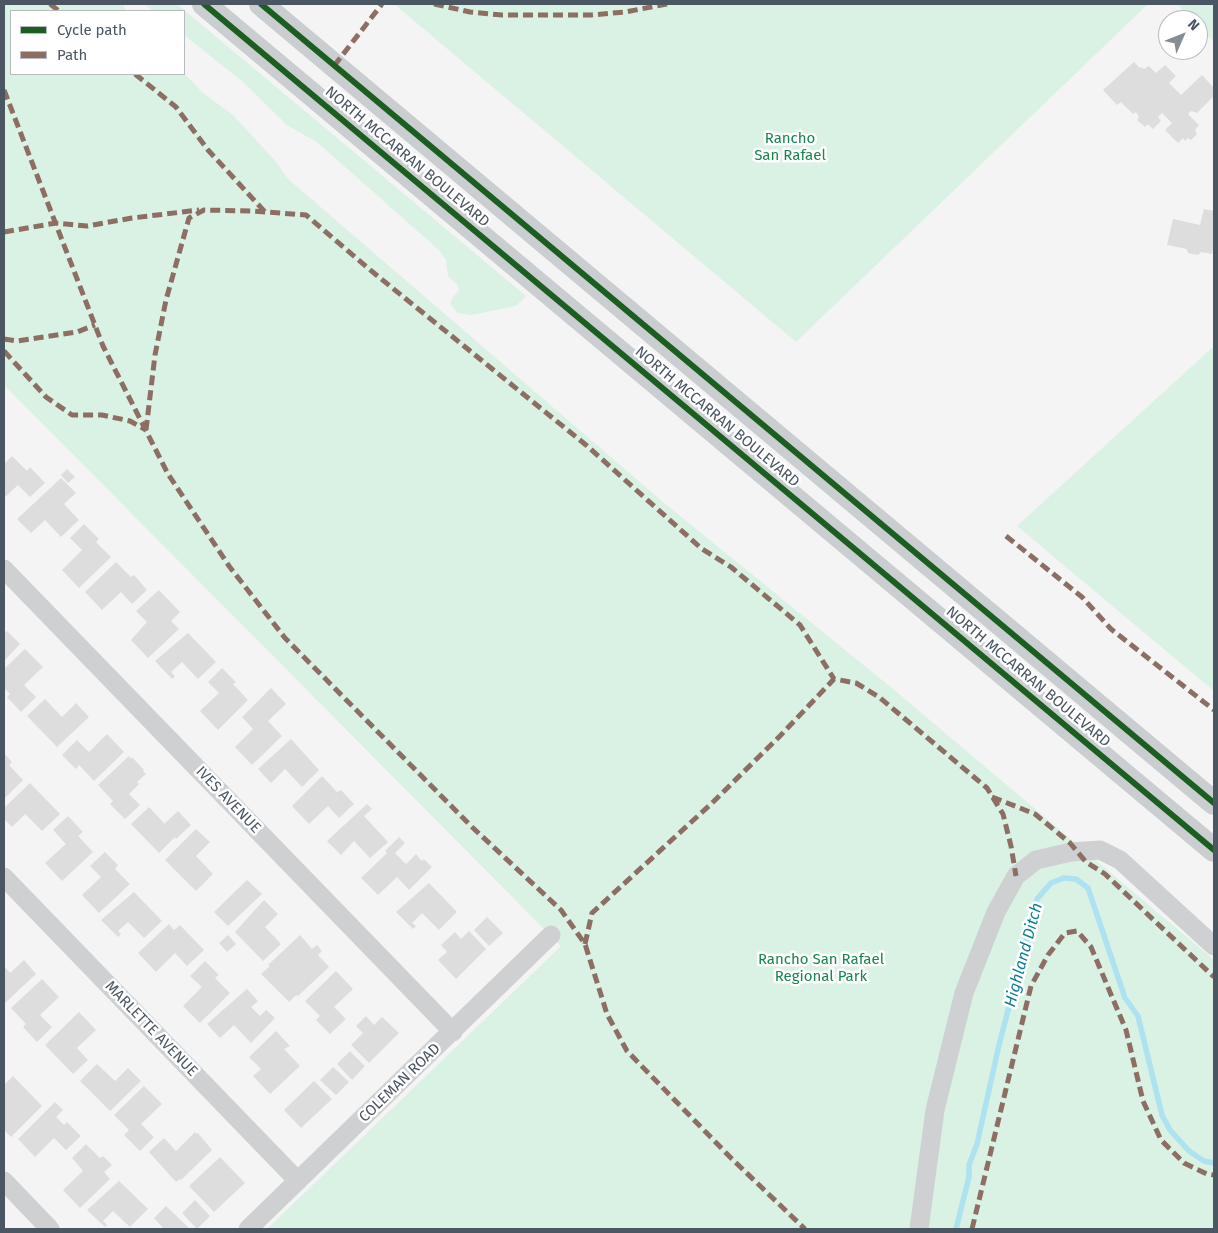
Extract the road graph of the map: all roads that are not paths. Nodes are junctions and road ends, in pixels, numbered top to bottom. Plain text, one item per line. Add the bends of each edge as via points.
1 (204, 4) edge
2 (260, 4) edge
3 (334, 66) junction
4 (311, 94) junction
5 (4, 569) edge
6 (1214, 803) edge
7 (1214, 850) edge
8 (4, 877) edge
9 (551, 936) dead end
10 (1214, 946) edge
11 (453, 1032) junction
12 (4, 1181) edge
13 (298, 1181) junction
14 (50, 1229) edge
15 (248, 1229) edge
16 (918, 1229) edge

1 - 4 main road, NORTH MCCARRAN BOULEVARD
2 - 3 main road, NORTH MCCARRAN BOULEVARD
3 - 4 main road
3 - 6 main road, NORTH MCCARRAN BOULEVARD
4 - 7 main road, NORTH MCCARRAN BOULEVARD
5 - 11 street, IVES AVENUE
8 - 13 street, MARLETTE AVENUE
9 - 11 street, COLEMAN ROAD
10 - 16 street via 1120,860 1100,850 1071,852 1036,860 1016,876 996,912 964,993 935,1110
11 - 13 street, COLEMAN ROAD
12 - 14 street
13 - 15 street, COLEMAN ROAD

